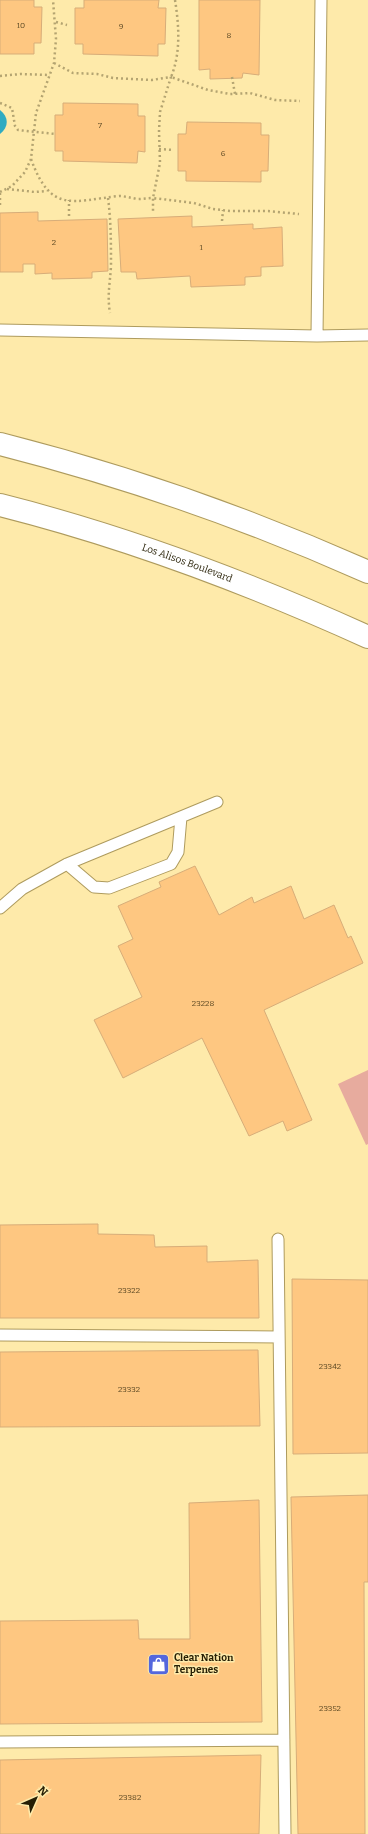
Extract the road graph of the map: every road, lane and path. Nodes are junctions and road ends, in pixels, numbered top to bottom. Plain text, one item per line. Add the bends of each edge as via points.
1 (53, 0) edge
2 (175, 0) edge
3 (321, 0) edge
4 (56, 22) junction
5 (67, 25) dead end
6 (54, 63) junction
7 (50, 75) junction
8 (0, 76) edge
9 (171, 77) junction
10 (232, 77) dead end
11 (235, 94) junction
12 (320, 101) junction
13 (0, 102) edge
14 (34, 131) junction
15 (55, 134) dead end
16 (159, 149) junction
17 (173, 150) dead end
18 (31, 159) junction
19 (7, 189) junction
20 (47, 191) junction
21 (0, 192) edge
22 (108, 198) junction
23 (153, 198) junction
24 (69, 200) junction
25 (0, 205) edge
26 (223, 210) junction
27 (154, 213) dead end
28 (318, 215) junction
29 (69, 216) dead end
30 (222, 221) dead end
31 (108, 296) dead end
32 (0, 330) edge
33 (368, 335) edge
34 (317, 336) junction
35 (0, 444) edge
36 (0, 505) edge
37 (368, 572) edge
38 (368, 637) edge
39 (217, 802) dead end
40 (180, 817) junction
41 (67, 864) junction
42 (0, 908) edge
43 (278, 1239) dead end
44 (0, 1335) edge
45 (279, 1337) junction
46 (284, 1740) junction
47 (0, 1742) edge
48 (285, 1834) edge

1 - 4 path
2 - 9 path via 178,22 177,50
3 - 12 lane
4 - 5 path
4 - 6 path
6 - 7 path
6 - 9 path via 73,73 113,78 152,80
7 - 8 path
7 - 14 path via 36,113
9 - 11 path via 208,90
9 - 16 path via 160,112
10 - 11 path
11 - 12 path via 250,93 275,100
12 - 28 lane
13 - 14 path via 12,108 18,130
14 - 15 path
14 - 18 path
16 - 17 path
16 - 23 path via 160,163
18 - 19 path via 25,172
18 - 20 path
19 - 20 path
19 - 21 path
20 - 24 path via 58,198
21 - 25 path
22 - 23 path
22 - 24 path
22 - 31 path via 111,222
23 - 26 path
23 - 27 path
24 - 29 path
26 - 28 path
26 - 30 path
28 - 34 lane
32 - 34 lane
33 - 34 lane
35 - 37 main road via 86,467 179,497 258,526
36 - 38 main road, Los Alisos Boulevard via 73,524 188,562
39 - 40 lane
40 - 41 lane
40 - 41 lane via 178,852 171,864 109,888 94,887
41 - 42 lane via 22,889
43 - 45 lane
44 - 45 lane
45 - 46 lane
46 - 47 lane
46 - 48 lane

